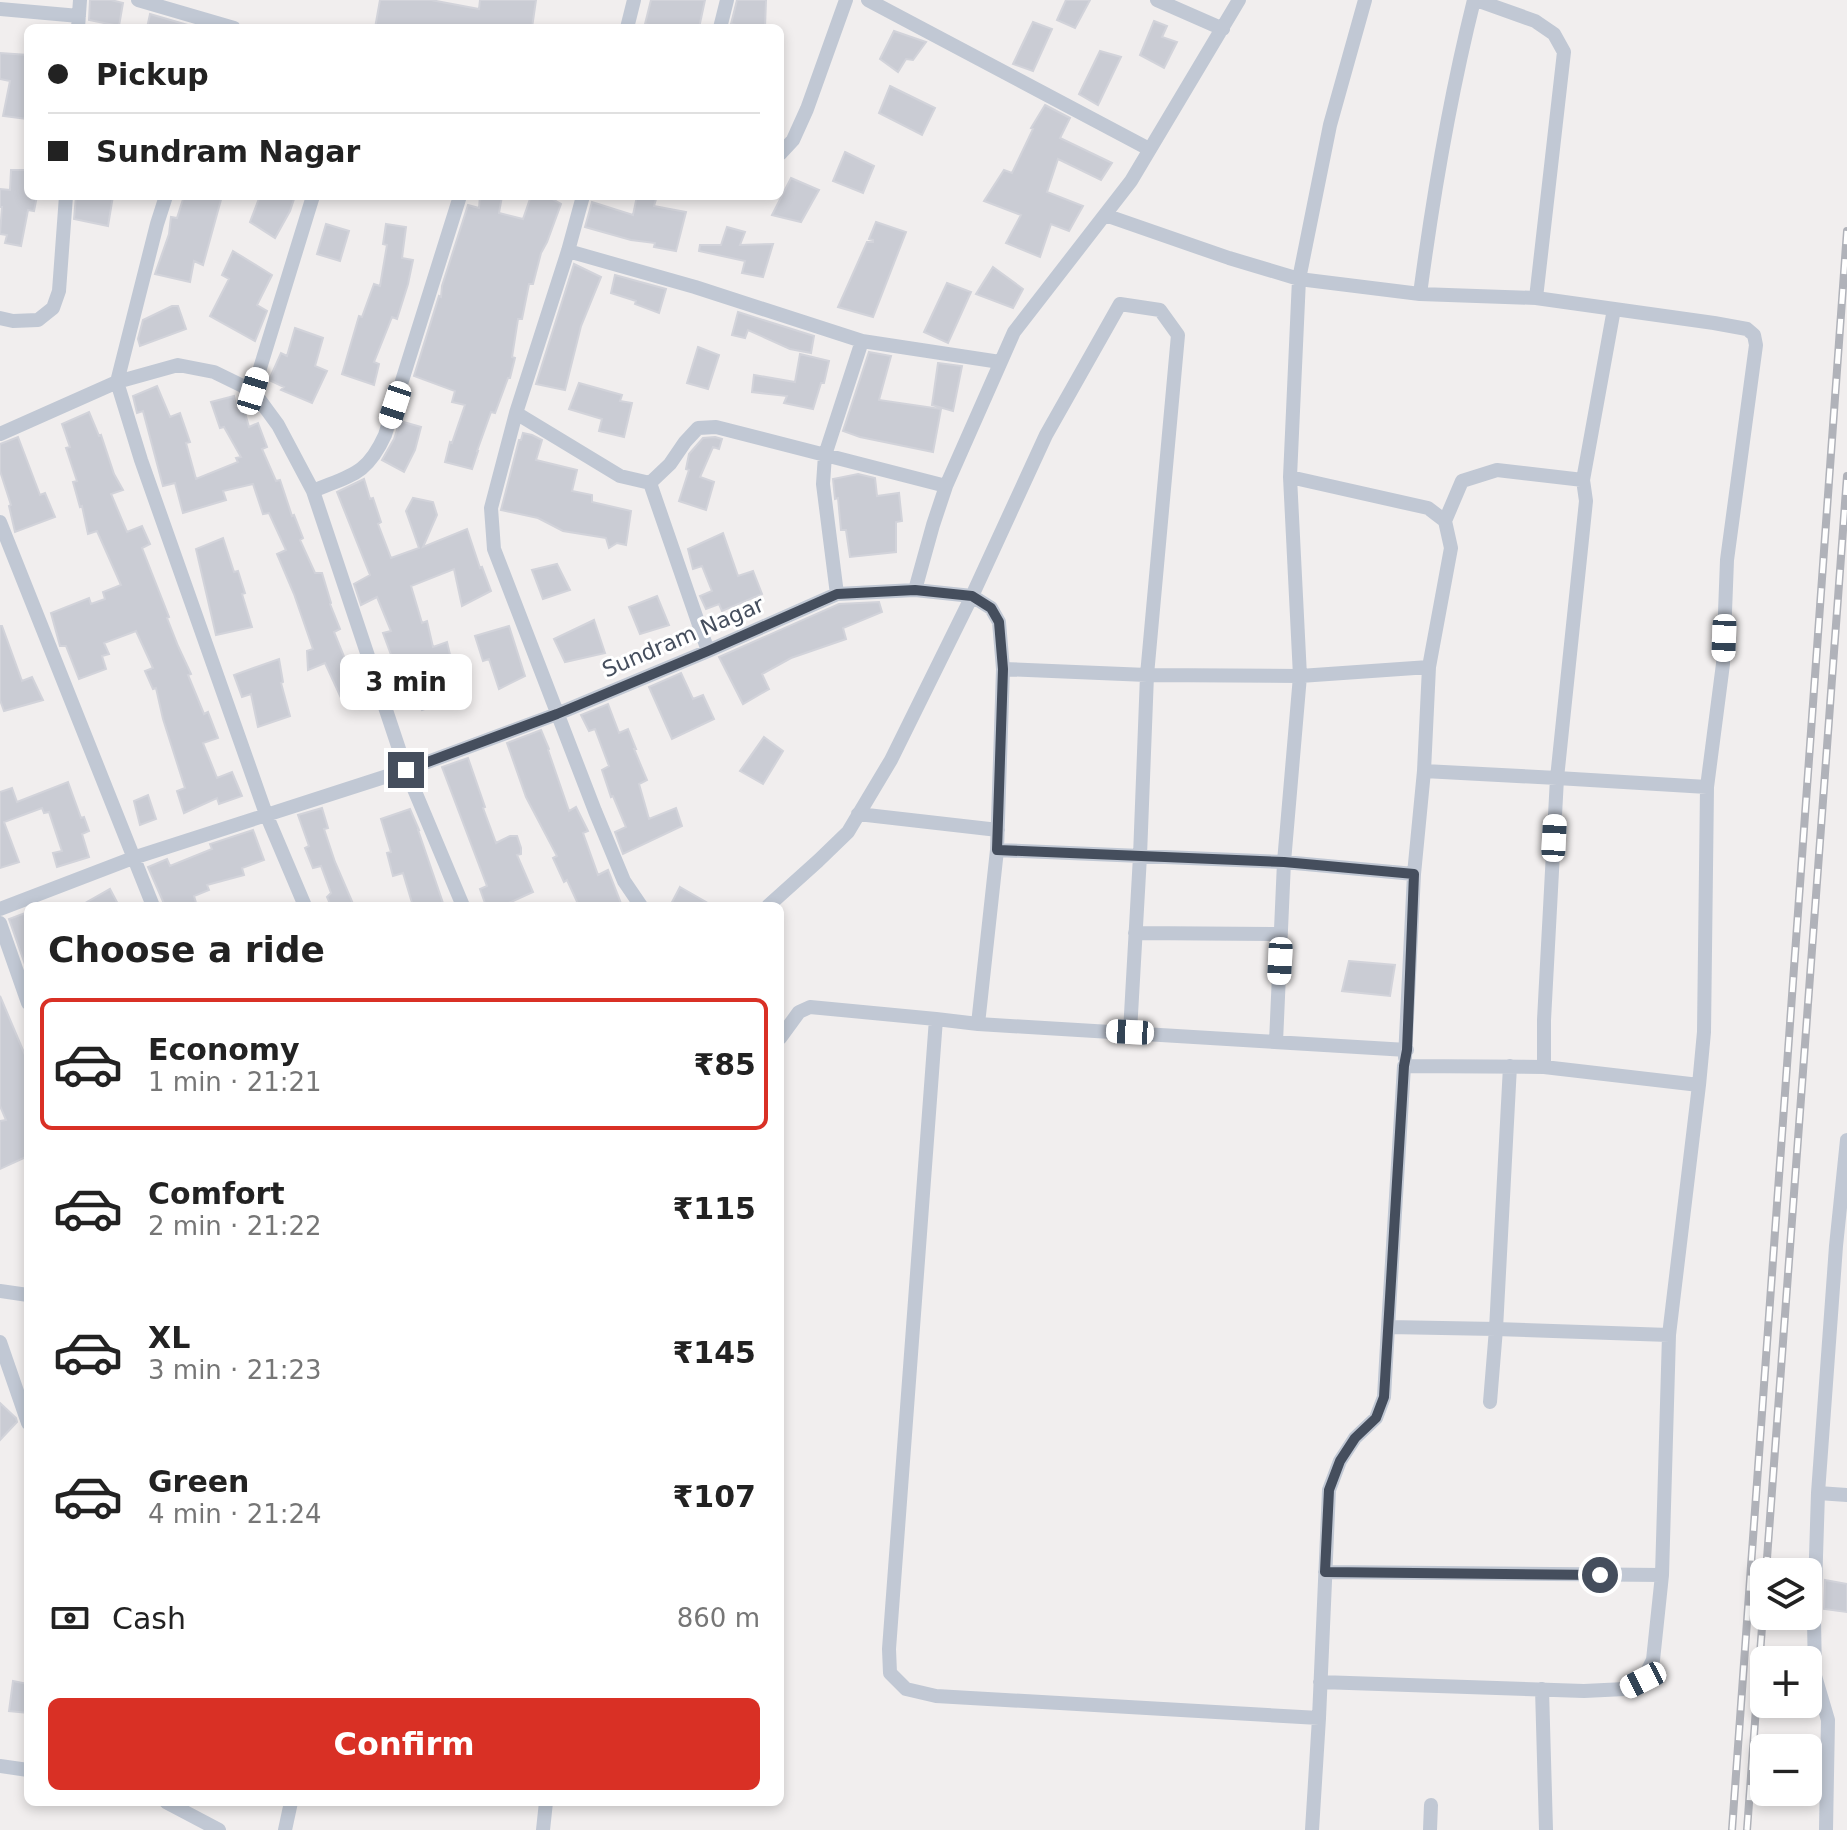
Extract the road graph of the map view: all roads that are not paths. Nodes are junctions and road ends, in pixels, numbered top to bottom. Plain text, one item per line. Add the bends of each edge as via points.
1 (80, 0) edge
2 (138, 0) edge
3 (634, 0) edge
4 (727, 0) edge
5 (846, 0) edge
6 (868, 0) edge
7 (1157, 0) edge
8 (1239, 0) edge
9 (1365, 0) edge
10 (1475, 0) edge
11 (0, 9) edge
12 (78, 22) edge
13 (217, 24) edge
14 (628, 24) edge
15 (721, 24) edge
16 (1223, 29) junction
17 (1149, 149) junction
18 (784, 150) edge
19 (66, 200) edge
20 (165, 200) edge
21 (312, 200) edge
22 (459, 200) edge
23 (582, 200) edge
24 (1105, 215) junction
25 (568, 251) junction
26 (1299, 279) junction
27 (1420, 294) junction
28 (1536, 298) junction
29 (1614, 309) junction
30 (0, 318) edge
31 (862, 341) junction
32 (1000, 362) junction
33 (117, 382) junction
34 (253, 391) junction
35 (516, 413) junction
36 (0, 434) edge
37 (825, 455) junction
38 (1290, 477) junction
39 (1583, 480) junction
40 (650, 483) junction
41 (946, 486) junction
42 (313, 491) junction
43 (1445, 521) junction
44 (0, 522) edge
45 (915, 590) junction
46 (837, 594) junction
47 (972, 596) junction
48 (708, 651) junction
49 (1429, 667) junction
50 (1003, 669) junction
51 (1147, 675) junction
52 (1300, 676) junction
53 (557, 714) junction
54 (406, 770) junction
55 (1424, 771) junction
56 (1557, 778) junction
57 (1707, 787) junction
58 (266, 814) junction
59 (858, 814) junction
60 (998, 830) junction
61 (997, 850) junction
62 (1140, 856) junction
63 (133, 858) junction
64 (1284, 862) junction
65 (1414, 874) junction
66 (151, 902) edge
67 (303, 902) edge
68 (461, 902) edge
69 (638, 902) edge
70 (772, 902) edge
71 (0, 909) edge
72 (0, 923) edge
73 (1135, 933) junction
74 (1281, 934) junction
75 (24, 992) edge
76 (936, 1019) junction
77 (978, 1024) junction
78 (1130, 1032) junction
79 (784, 1033) edge
80 (1276, 1042) junction
81 (1407, 1050) junction
82 (1404, 1066) junction
83 (1510, 1066) junction
84 (1544, 1067) junction
85 (1699, 1085) junction
86 (1847, 1140) edge
87 (1842, 1246) edge
88 (0, 1291) edge
89 (24, 1294) edge
90 (1388, 1327) junction
91 (1496, 1329) junction
92 (1669, 1335) junction
93 (0, 1342) edge
94 (1490, 1402) dead end
95 (24, 1411) edge
96 (1818, 1493) junction
97 (1847, 1495) edge
98 (1325, 1572) junction
99 (1662, 1575) junction
100 (1320, 1682) junction
101 (1542, 1689) junction
102 (1319, 1718) junction
103 (0, 1766) edge
104 (24, 1769) edge
105 (1431, 1805) dead end
106 (178, 1806) edge
107 (290, 1806) edge
108 (546, 1806) edge
109 (219, 1830) edge
110 (285, 1830) edge
111 (543, 1830) edge
112 (1312, 1830) edge
113 (1430, 1830) edge
114 (1546, 1830) edge
115 (1826, 1830) edge

1 - 12 street
2 - 13 street
3 - 14 street
4 - 15 street
5 - 18 street via 807,109
6 - 17 street
7 - 16 street
8 - 16 street
9 - 26 street via 1330,125
10 - 27 street via 1430,218
10 - 28 street via 1535,21 1554,34 1564,52
11 - 12 street
16 - 17 street
17 - 24 street
19 - 30 street via 53,308 38,320
20 - 33 street
21 - 34 street
22 - 42 street via 377,453 361,471
23 - 25 street
24 - 26 street
24 - 32 street via 1014,332
25 - 31 street
25 - 35 street
26 - 27 street
26 - 38 street
27 - 28 street
28 - 29 street
29 - 39 street
29 - 57 street via 1747,329 1756,345 1727,560 1723,664
31 - 32 street
31 - 37 street
32 - 41 street
33 - 34 street via 178,365 214,372
33 - 36 street
33 - 58 street
34 - 42 street
35 - 40 street via 620,476
35 - 53 street via 491,508 494,549
37 - 40 street via 716,427 698,428
37 - 41 street
37 - 46 street via 823,484
38 - 43 street via 1428,508
38 - 52 street
39 - 43 street via 1497,470 1462,481
39 - 56 street via 1586,501
40 - 48 street
41 - 45 street
42 - 54 street
43 - 49 street via 1451,548
44 - 63 street
45 - 46 street, Sundram Nagar
45 - 47 street, Sundram Nagar
46 - 48 street, Sundram Nagar
47 - 50 street via 991,608 999,622
47 - 51 street via 1046,435 1120,304 1160,310 1178,335
47 - 59 street via 891,760
48 - 53 street, Sundram Nagar
49 - 52 street
49 - 55 street
50 - 51 street
50 - 60 street
51 - 52 street
51 - 62 street
52 - 64 street
53 - 54 street, Sundram Nagar
53 - 69 street via 624,881
54 - 58 street, Sundram Nagar
54 - 68 street
55 - 56 street
55 - 65 street
56 - 57 street
56 - 84 street
57 - 85 street
58 - 63 street, Sundram Nagar
58 - 67 street
59 - 60 street
59 - 70 street via 848,832
60 - 61 street
61 - 62 street
61 - 77 street
62 - 64 street
62 - 73 street
63 - 66 street
63 - 71 street, Sundram Nagar
64 - 65 street
64 - 74 street
65 - 81 street
72 - 75 street
73 - 74 street
73 - 78 street
74 - 80 street
76 - 77 street
76 - 79 street via 810,1007 799,1012
76 - 102 street via 890,1673 906,1689 936,1696
77 - 78 street
78 - 80 street
80 - 81 street
81 - 82 street
82 - 83 street
82 - 90 street
83 - 84 street
83 - 91 street
84 - 85 street
85 - 92 street
86 - 87 street
87 - 96 street
88 - 89 street
90 - 91 street
90 - 98 street via 1384,1397 1376,1418 1340,1461 1329,1490
91 - 92 street
91 - 94 street
92 - 99 street
93 - 95 street
96 - 97 street
96 - 115 street via 1815,1676 1828,1720
98 - 99 street
98 - 100 street
99 - 101 street via 1653,1660 1643,1680 1625,1689
100 - 101 street
100 - 102 street
101 - 114 street
102 - 112 street
103 - 104 street
105 - 113 street
106 - 109 street
107 - 110 street
108 - 111 street

